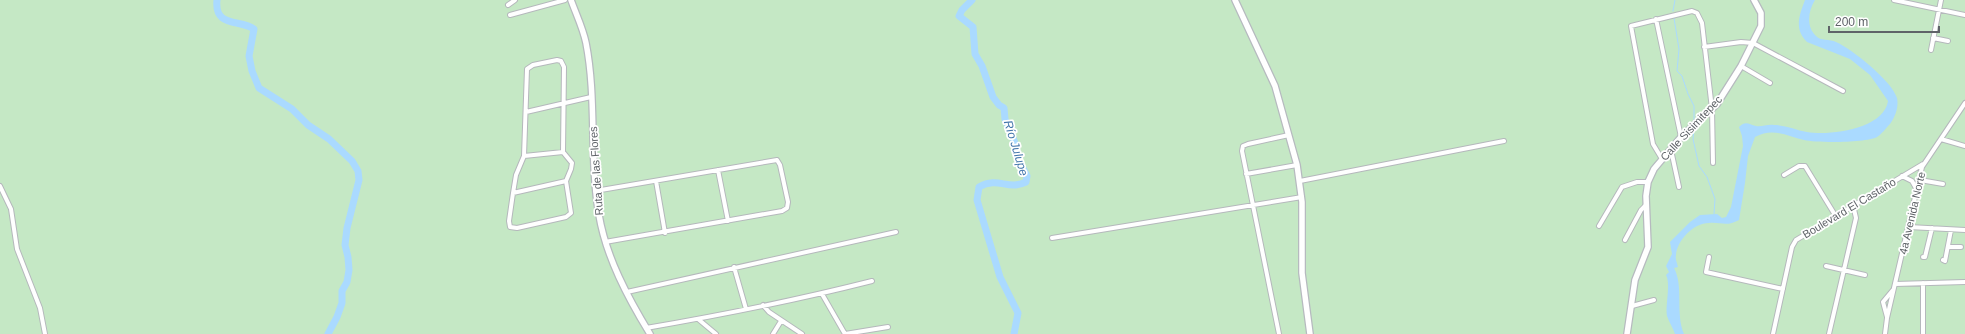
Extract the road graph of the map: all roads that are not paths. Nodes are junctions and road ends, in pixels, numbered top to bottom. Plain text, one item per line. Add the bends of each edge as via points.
1 (515, 0) edge
2 (565, 0) edge
3 (571, 0) edge
4 (1235, 0) edge
5 (1754, 0) edge
6 (1894, 0) edge
7 (1941, 0) edge
8 (508, 5) dead end
9 (1939, 10) junction
10 (510, 15) dead end
11 (1965, 15) edge
12 (1656, 19) junction
13 (1933, 38) junction
14 (1948, 41) dead end
15 (1754, 43) junction
16 (1704, 47) junction
17 (1931, 50) dead end
18 (1740, 66) junction
19 (1770, 84) dead end
20 (1843, 91) dead end
21 (591, 97) junction
22 (563, 103) junction
23 (1965, 103) edge
24 (1712, 109) junction
25 (526, 112) junction
26 (1289, 135) junction
27 (1681, 138) junction
28 (1941, 139) junction
29 (1504, 141) dead end
30 (1965, 146) edge
31 (1671, 150) junction
32 (563, 152) junction
33 (524, 156) junction
34 (1662, 159) junction
35 (1713, 163) dead end
36 (1924, 164) junction
37 (1297, 165) junction
38 (718, 170) junction
39 (1246, 174) junction
40 (1784, 175) dead end
41 (1902, 176) junction
42 (1920, 180) junction
43 (566, 181) junction
44 (656, 181) junction
45 (1300, 181) junction
46 (1648, 182) junction
47 (1943, 184) dead end
48 (0, 186) edge
49 (1679, 187) dead end
50 (1917, 190) junction
51 (596, 191) junction
52 (513, 193) junction
53 (1302, 197) junction
54 (1252, 204) junction
55 (1646, 205) junction
56 (1853, 205) junction
57 (1835, 215) junction
58 (728, 221) junction
59 (1599, 226) dead end
60 (1908, 227) junction
61 (1932, 228) junction
62 (1951, 230) junction
63 (1965, 230) edge
64 (896, 232) dead end
65 (666, 233) junction
66 (1052, 238) dead end
67 (1625, 240) dead end
68 (605, 242) junction
69 (1948, 247) junction
70 (1961, 247) dead end
71 (1710, 257) dead end
72 (1923, 257) dead end
73 (1943, 260) dead end
74 (1826, 266) dead end
75 (734, 268) junction
76 (1844, 270) junction
77 (1865, 275) dead end
78 (872, 281) dead end
79 (1965, 282) edge
80 (1923, 283) junction
81 (1895, 284) junction
82 (1783, 289) junction
83 (1894, 290) junction
84 (627, 292) junction
85 (822, 294) junction
86 (1654, 300) dead end
87 (763, 305) junction
88 (1632, 306) junction
89 (746, 309) junction
90 (1887, 318) junction
91 (698, 319) junction
92 (782, 321) junction
93 (888, 327) dead end
94 (646, 328) junction
95 (45, 334) edge
96 (650, 334) edge
97 (716, 334) edge
98 (773, 334) edge
99 (802, 334) edge
100 (845, 334) edge
101 (1279, 334) edge
102 (1310, 334) edge
103 (1627, 334) edge
104 (1773, 334) edge
105 (1829, 334) edge
106 (1885, 334) edge
107 (1923, 334) edge

1 - 8 street
2 - 10 street
3 - 21 street, Ruta de las Flores via 585,42
4 - 26 street via 1278,96
5 - 15 street, Calle Sisimitepec via 1762,19
6 - 9 street
7 - 9 street
9 - 11 street
9 - 13 street
12 - 16 street via 1692,11 1697,13 1702,23
12 - 27 street
12 - 34 street via 1635,24 1631,26 1630,31 1653,144
13 - 14 street
13 - 17 street
15 - 16 street via 1741,42
15 - 18 street, Calle Sisimitepec
15 - 20 street
16 - 24 street
18 - 19 street
18 - 24 street, Calle Sisimitepec via 1722,98
21 - 22 street
21 - 51 street, Ruta de las Flores
22 - 25 street
22 - 25 street via 564,67 561,61 533,65 526,73
22 - 32 street
23 - 28 street, 4a Avenida Norte
24 - 27 street, Calle Sisimitepec
24 - 35 street
25 - 33 street
26 - 37 street
26 - 39 street via 1243,146
27 - 31 street, Calle Sisimitepec
28 - 30 street
28 - 36 street, 4a Avenida Norte
29 - 45 street
31 - 34 street, Calle Sisimitepec
31 - 49 street
32 - 33 street
32 - 43 street via 572,163
33 - 52 street via 516,175
34 - 46 street, Calle Sisimitepec
36 - 41 street, Boulevard El Castaño
36 - 42 street, 4a Avenida Norte
37 - 39 street
37 - 45 street
38 - 44 street
38 - 58 street
38 - 58 street via 777,160 788,202 787,208 782,211
39 - 54 street
40 - 57 street via 1799,166 1805,166
41 - 50 street via 1912,181
41 - 56 street, Boulevard El Castaño
42 - 47 street
42 - 50 street, 4a Avenida Norte
43 - 52 street
43 - 52 street via 571,210 569,215 513,228 510,227 509,221
44 - 51 street
44 - 65 street
45 - 53 street
46 - 55 street, Calle Sisimitepec
46 - 59 street via 1637,182 1622,187
48 - 95 street via 11,209 17,249 40,308
50 - 60 street, 4a Avenida Norte
51 - 68 street, Ruta de las Flores
53 - 54 street
53 - 102 street via 1302,273
54 - 66 street
54 - 101 street
55 - 67 street
55 - 88 street, Calle Sisimitepec via 1648,247 1637,273
56 - 57 street, Boulevard El Castaño
56 - 76 street via 1856,218
57 - 82 street, Boulevard El Castaño via 1796,240 1792,247
58 - 65 street
60 - 61 street
60 - 81 street, 4a Avenida Norte
61 - 62 street
61 - 72 street via 1926,257
62 - 63 street
62 - 69 street
64 - 75 street
65 - 68 street
68 - 84 street, Ruta de las Flores
69 - 70 street
69 - 73 street via 1945,261
71 - 82 street via 1706,272
74 - 76 street
75 - 84 street
75 - 89 street
76 - 77 street
76 - 105 street
78 - 85 street
79 - 80 street
80 - 81 street
80 - 107 street
81 - 83 street, 4a Avenida Norte
82 - 104 street, Boulevard El Castaño
83 - 90 street, 4a Avenida Norte
83 - 90 street via 1883,302
84 - 94 street, Ruta de las Flores
85 - 87 street
85 - 100 street
86 - 88 street
87 - 89 street
87 - 92 street
88 - 103 street, Calle Sisimitepec
89 - 91 street
90 - 106 street, 4a Avenida Norte
91 - 94 street
91 - 97 street
92 - 98 street
92 - 99 street
93 - 100 street
94 - 96 street, Ruta de las Flores

